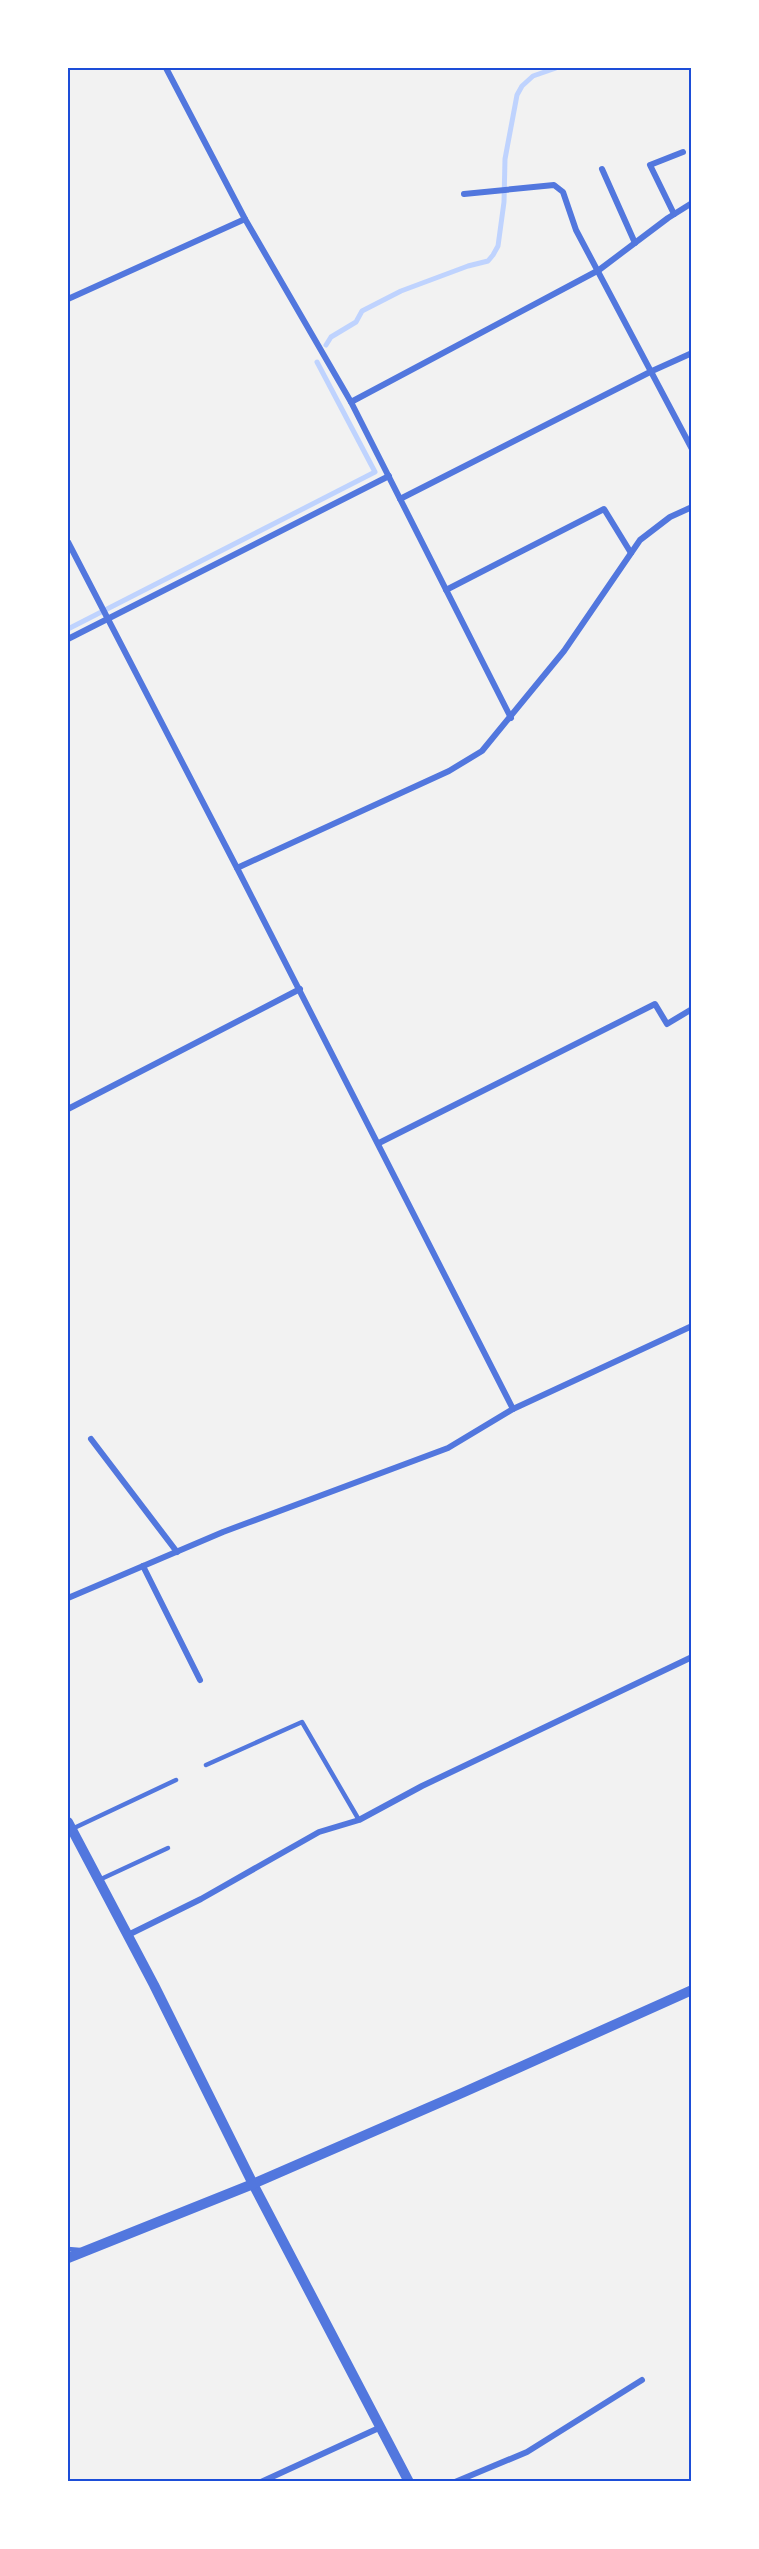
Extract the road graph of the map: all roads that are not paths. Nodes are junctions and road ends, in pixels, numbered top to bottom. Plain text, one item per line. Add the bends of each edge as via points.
1 (166, 68) edge
2 (683, 152) dead end
3 (602, 169) dead end
4 (464, 194) dead end
5 (692, 203) edge
6 (674, 214) junction
7 (245, 219) junction
8 (635, 243) junction
9 (599, 270) junction
10 (68, 299) edge
11 (692, 353) edge
12 (652, 371) junction
13 (351, 402) junction
14 (692, 449) edge
15 (389, 476) junction
16 (400, 499) junction
17 (692, 507) edge
18 (68, 542) edge
19 (631, 553) junction
20 (446, 590) junction
21 (108, 618) junction
22 (68, 639) edge
23 (511, 718) junction
24 (237, 868) junction
25 (300, 989) junction
26 (692, 1009) edge
27 (68, 1108) edge
28 (379, 1143) junction
29 (692, 1326) edge
30 (513, 1409) junction
31 (91, 1439) dead end
32 (177, 1552) junction
33 (143, 1566) junction
34 (68, 1598) edge
35 (692, 1657) edge
36 (200, 1680) dead end
37 (206, 1765) dead end
38 (176, 1780) dead end
39 (359, 1820) junction
40 (70, 1826) edge
41 (168, 1848) dead end
42 (99, 1880) junction
43 (128, 1935) junction
44 (692, 1990) edge
45 (253, 2184) junction
46 (68, 2248) edge
47 (85, 2251) junction
48 (68, 2258) edge
49 (642, 2380) dead end
50 (381, 2427) junction
51 (261, 2481) edge
52 (410, 2481) edge
53 (455, 2481) edge

1 - 7 street
2 - 6 street via 650,165
3 - 8 street
4 - 9 street via 554,185 563,192 576,230
5 - 6 street
6 - 8 street
7 - 10 street
7 - 13 street
8 - 9 street
9 - 12 street
9 - 13 street
11 - 12 street
12 - 14 street
12 - 16 street
13 - 15 street
15 - 16 street
15 - 21 street
16 - 20 street
17 - 19 street via 656,526
18 - 21 street
19 - 20 street via 604,509
19 - 23 street via 564,651
20 - 23 street
21 - 22 street
21 - 24 street
23 - 24 street via 482,751 449,771
24 - 25 street
25 - 27 street
25 - 28 street
26 - 28 street via 667,1024 655,1004
28 - 30 street
29 - 30 street
30 - 32 street via 448,1448
31 - 32 street
32 - 33 street
33 - 34 street
33 - 36 street
35 - 39 street
37 - 39 lane via 302,1722
38 - 40 lane
39 - 43 street via 319,1832
40 - 42 street
41 - 42 lane
42 - 43 street
43 - 45 street
44 - 45 street
45 - 47 street
45 - 50 street
46 - 47 lane
47 - 48 street
49 - 53 street via 526,2452
50 - 51 street
50 - 52 street

